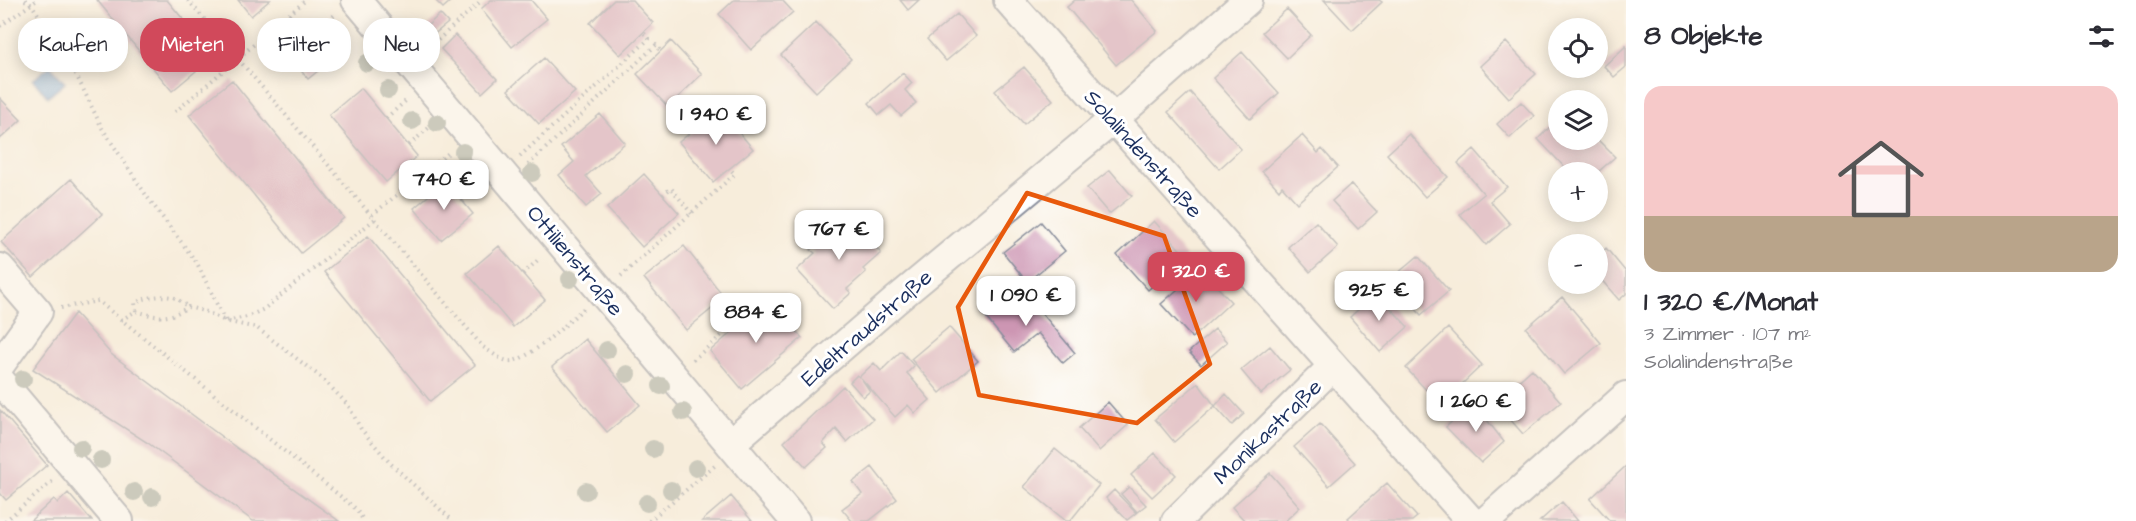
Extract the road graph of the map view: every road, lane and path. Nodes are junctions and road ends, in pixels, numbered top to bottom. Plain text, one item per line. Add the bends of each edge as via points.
1 (25, 0) edge
2 (37, 0) edge
3 (188, 0) edge
4 (306, 0) edge
5 (356, 0) edge
6 (482, 0) edge
7 (1008, 0) edge
8 (1248, 0) edge
9 (32, 5) junction
10 (204, 18) edge
11 (0, 26) edge
12 (643, 32) dead end
13 (440, 37) edge
14 (245, 52) edge
15 (661, 52) dead end
16 (245, 66) edge
17 (222, 72) edge
18 (175, 112) dead end
19 (1114, 119) junction
20 (470, 135) junction
21 (515, 160) dead end
22 (523, 169) dead end
23 (730, 169) dead end
24 (663, 195) dead end
25 (692, 214) junction
26 (374, 217) junction
27 (0, 268) edge
28 (616, 280) dead end
29 (588, 305) dead end
30 (188, 306) junction
31 (136, 311) junction
32 (38, 312) junction
33 (121, 320) junction
34 (225, 321) junction
35 (739, 326) dead end
36 (688, 364) dead end
37 (0, 365) edge
38 (1333, 366) junction
39 (0, 380) edge
40 (1626, 396) edge
41 (730, 444) junction
42 (72, 464) junction
43 (5, 521) edge
44 (119, 521) edge
45 (364, 521) edge
46 (453, 521) edge
47 (649, 521) edge
48 (795, 521) edge
49 (1176, 521) edge
50 (1471, 521) edge
51 (1486, 521) edge

1 - 9 path
2 - 9 path
3 - 10 path
4 - 14 path
5 - 20 street, Ottilienstraße
6 - 13 path
7 - 19 street, Solalindenstraße
8 - 19 street, Edeltraudstraße
9 - 11 path
9 - 34 path via 71,64 102,128 197,263
12 - 21 path via 649,39
15 - 22 path via 656,45
16 - 26 path
17 - 18 path
19 - 38 street, Solalindenstraße
19 - 41 street, Edeltraudstraße
20 - 26 path
20 - 41 street, Ottilienstraße
23 - 25 path via 735,174
24 - 25 path via 671,188
25 - 28 path
26 - 29 path via 483,347 499,358 509,362 525,357
26 - 34 path via 264,309
27 - 32 street
30 - 31 path via 174,316 157,318
30 - 31 path via 174,298 144,298 135,303
30 - 34 path
31 - 33 path
32 - 33 path via 98,302
32 - 37 street
33 - 45 path via 355,508
34 - 46 path via 257,328 322,378 348,405 361,429 390,464
35 - 36 path via 737,322
38 - 49 street, Monikastraße
38 - 50 street, Solalindenstraße
39 - 42 street
40 - 51 street
41 - 47 path via 723,460
41 - 48 street, Ottilienstraße
42 - 43 path
42 - 44 street

